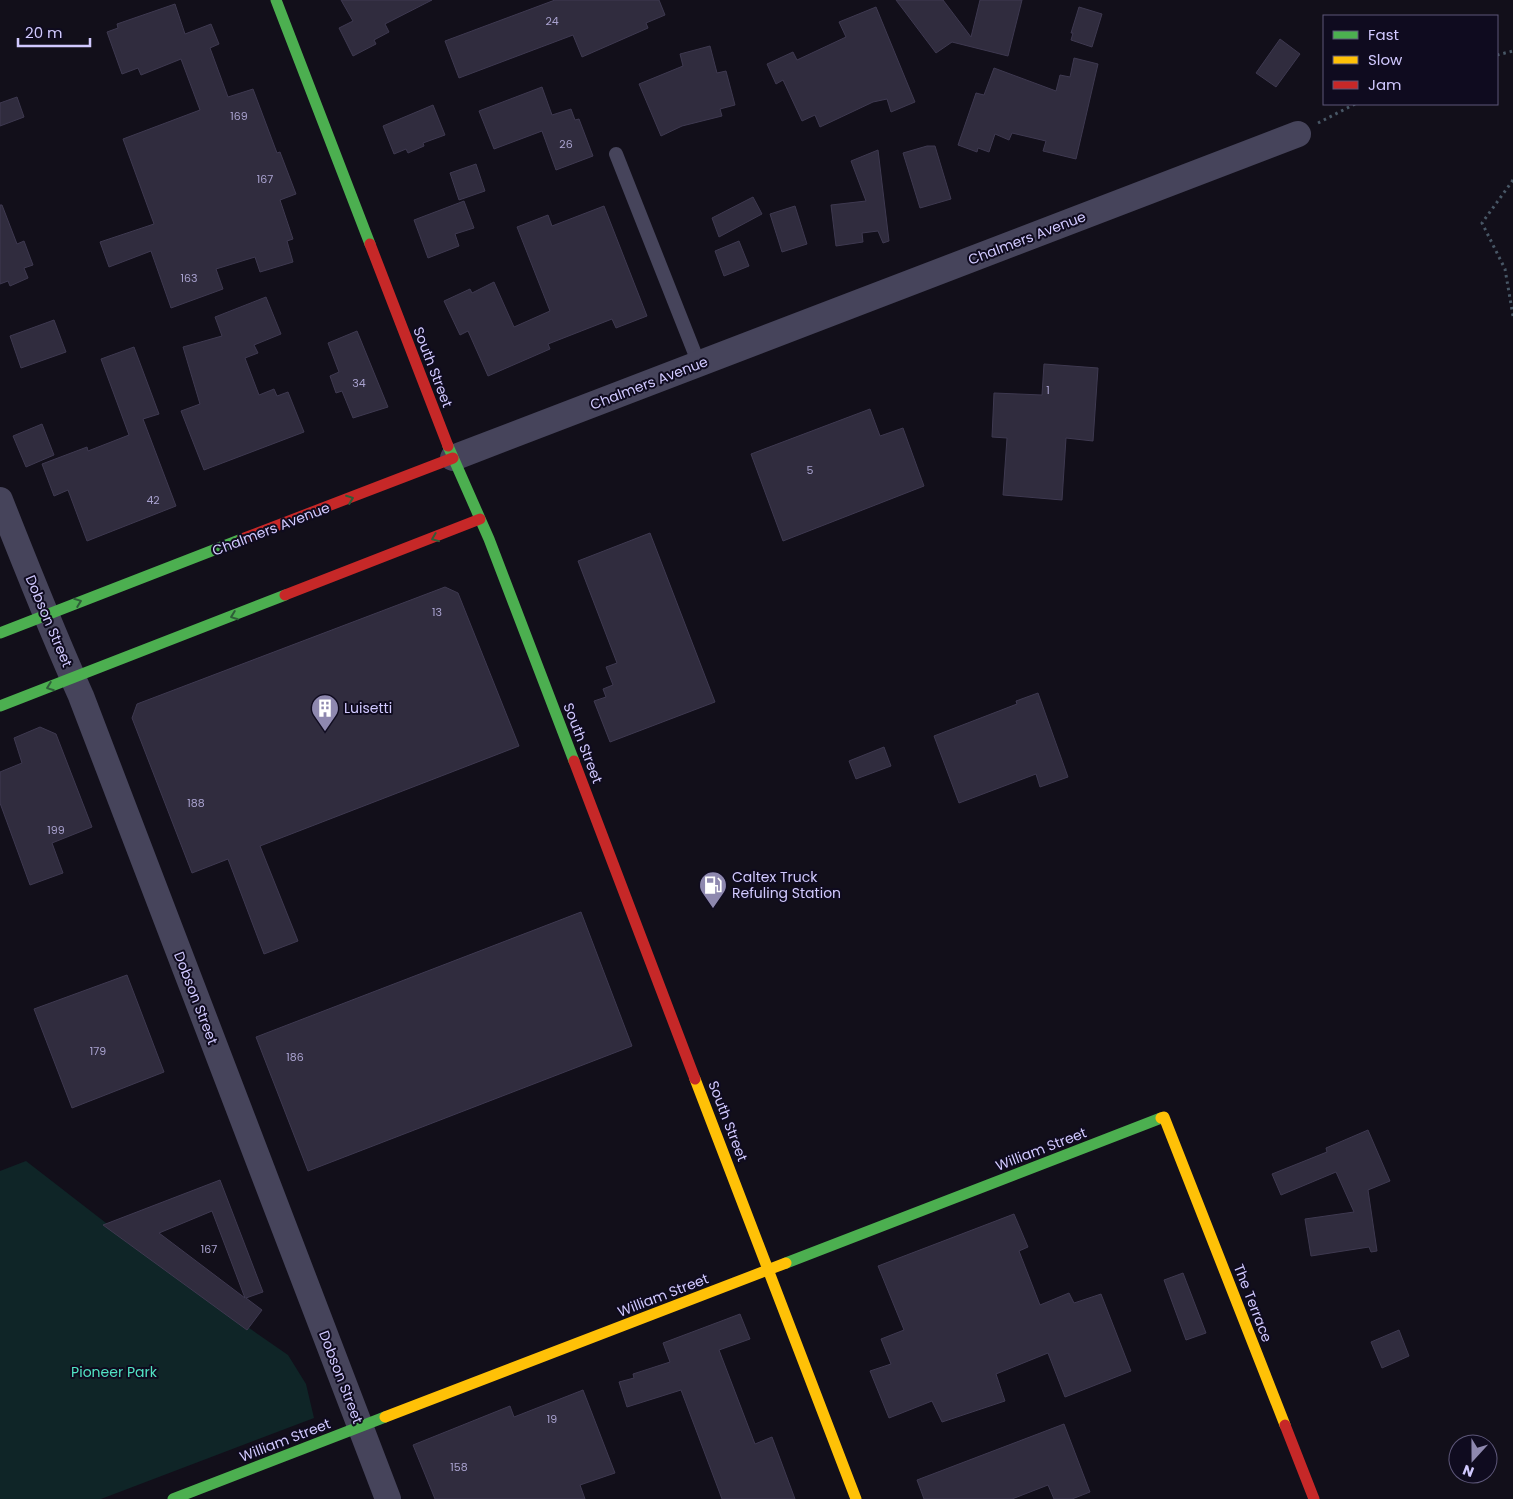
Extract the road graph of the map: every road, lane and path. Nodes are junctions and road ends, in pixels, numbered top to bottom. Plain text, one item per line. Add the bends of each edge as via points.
1 (276, 0) edge
2 (1513, 52) edge
3 (1498, 55) edge
4 (1352, 105) edge
5 (1298, 134) joint
6 (616, 154) dead end
7 (1513, 180) edge
8 (1513, 316) edge
9 (700, 364) junction
10 (454, 458) junction
11 (0, 500) edge
12 (480, 519) junction
13 (44, 615) junction
14 (0, 632) edge
15 (73, 678) junction
16 (0, 706) edge
17 (1164, 1117) joint
18 (768, 1270) junction
19 (360, 1427) junction
20 (173, 1499) edge
21 (388, 1499) edge
22 (856, 1499) edge
23 (1314, 1499) edge

1 - 10 street, South Street
2 - 3 path
4 - 5 path
5 - 9 street, Chalmers Avenue
6 - 9 lane
7 - 8 path via 1482,223 1505,270
9 - 10 street, Chalmers Avenue
10 - 12 street, South Street
13 -> 10 street, Chalmers Avenue
11 - 13 street, Dobson Street
12 -> 15 street
12 - 18 street, South Street
13 - 14 street, Chalmers Avenue
13 - 15 street, Dobson Street via 58,639
15 -> 16 street
15 - 19 street, Dobson Street
17 - 18 street, William Street
17 - 23 street, The Terrace
18 - 19 street, William Street
18 - 22 street, South Street
19 - 20 street, William Street
19 - 21 street, Dobson Street

